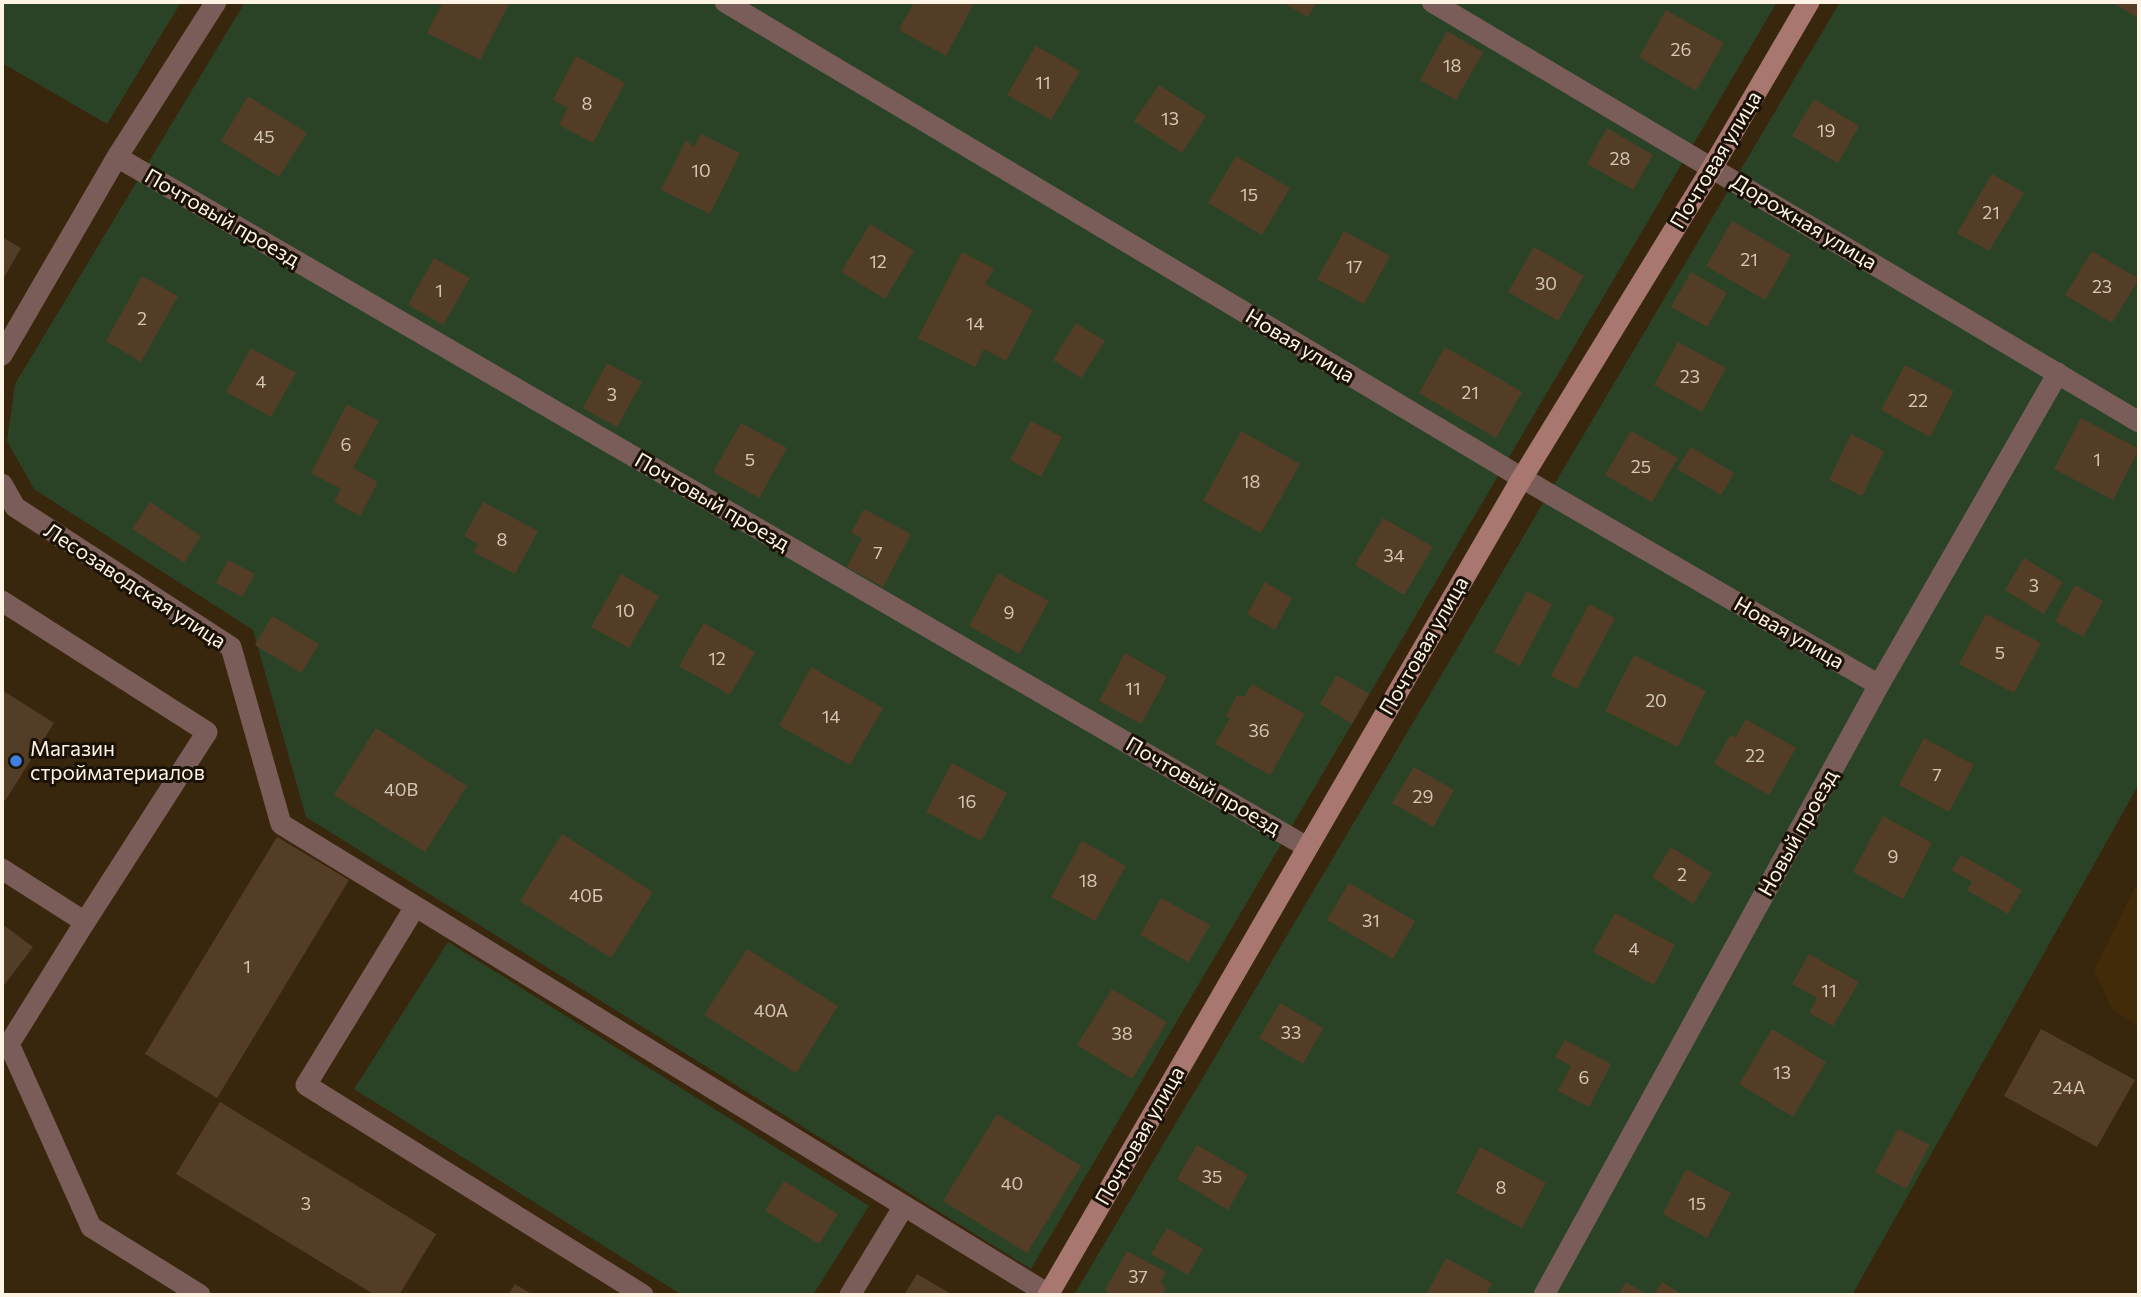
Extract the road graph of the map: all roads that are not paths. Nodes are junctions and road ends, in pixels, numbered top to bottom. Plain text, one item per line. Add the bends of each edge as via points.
1 (216, 2) edge
2 (725, 2) edge
3 (1432, 2) edge
4 (1809, 2) edge
5 (117, 158) junction
6 (1712, 168) junction
7 (2, 355) edge
8 (2058, 373) junction
9 (2139, 422) edge
10 (1522, 478) junction
11 (2, 484) edge
12 (2, 601) edge
13 (1879, 685) junction
14 (1307, 847) junction
15 (2, 869) edge
16 (415, 906) junction
17 (85, 922) junction
18 (904, 1206) junction
19 (200, 1295) edge
20 (643, 1295) edge
21 (850, 1295) edge
22 (1048, 1295) edge
23 (1544, 1295) edge

1 - 5 street
2 - 10 street, Новая улица
3 - 6 street, Дорожная улица
4 - 6 street, Почтовая улица
5 - 7 street
5 - 14 street, Почтовый проезд
6 - 8 street, Дорожная улица
6 - 10 street, Почтовая улица
8 - 9 street, Дорожная улица
8 - 13 street, Новый проезд
10 - 13 street, Новая улица
10 - 14 street, Почтовая улица
11 - 16 street, Лесозаводская улица via 15,508 231,647 281,824
12 - 17 street via 207,732
13 - 23 street, Новый проезд
14 - 22 street, Почтовая улица
15 - 17 street
16 - 18 street
16 - 20 street via 306,1085
17 - 19 street via 9,1044 91,1227
18 - 21 street
18 - 22 street

